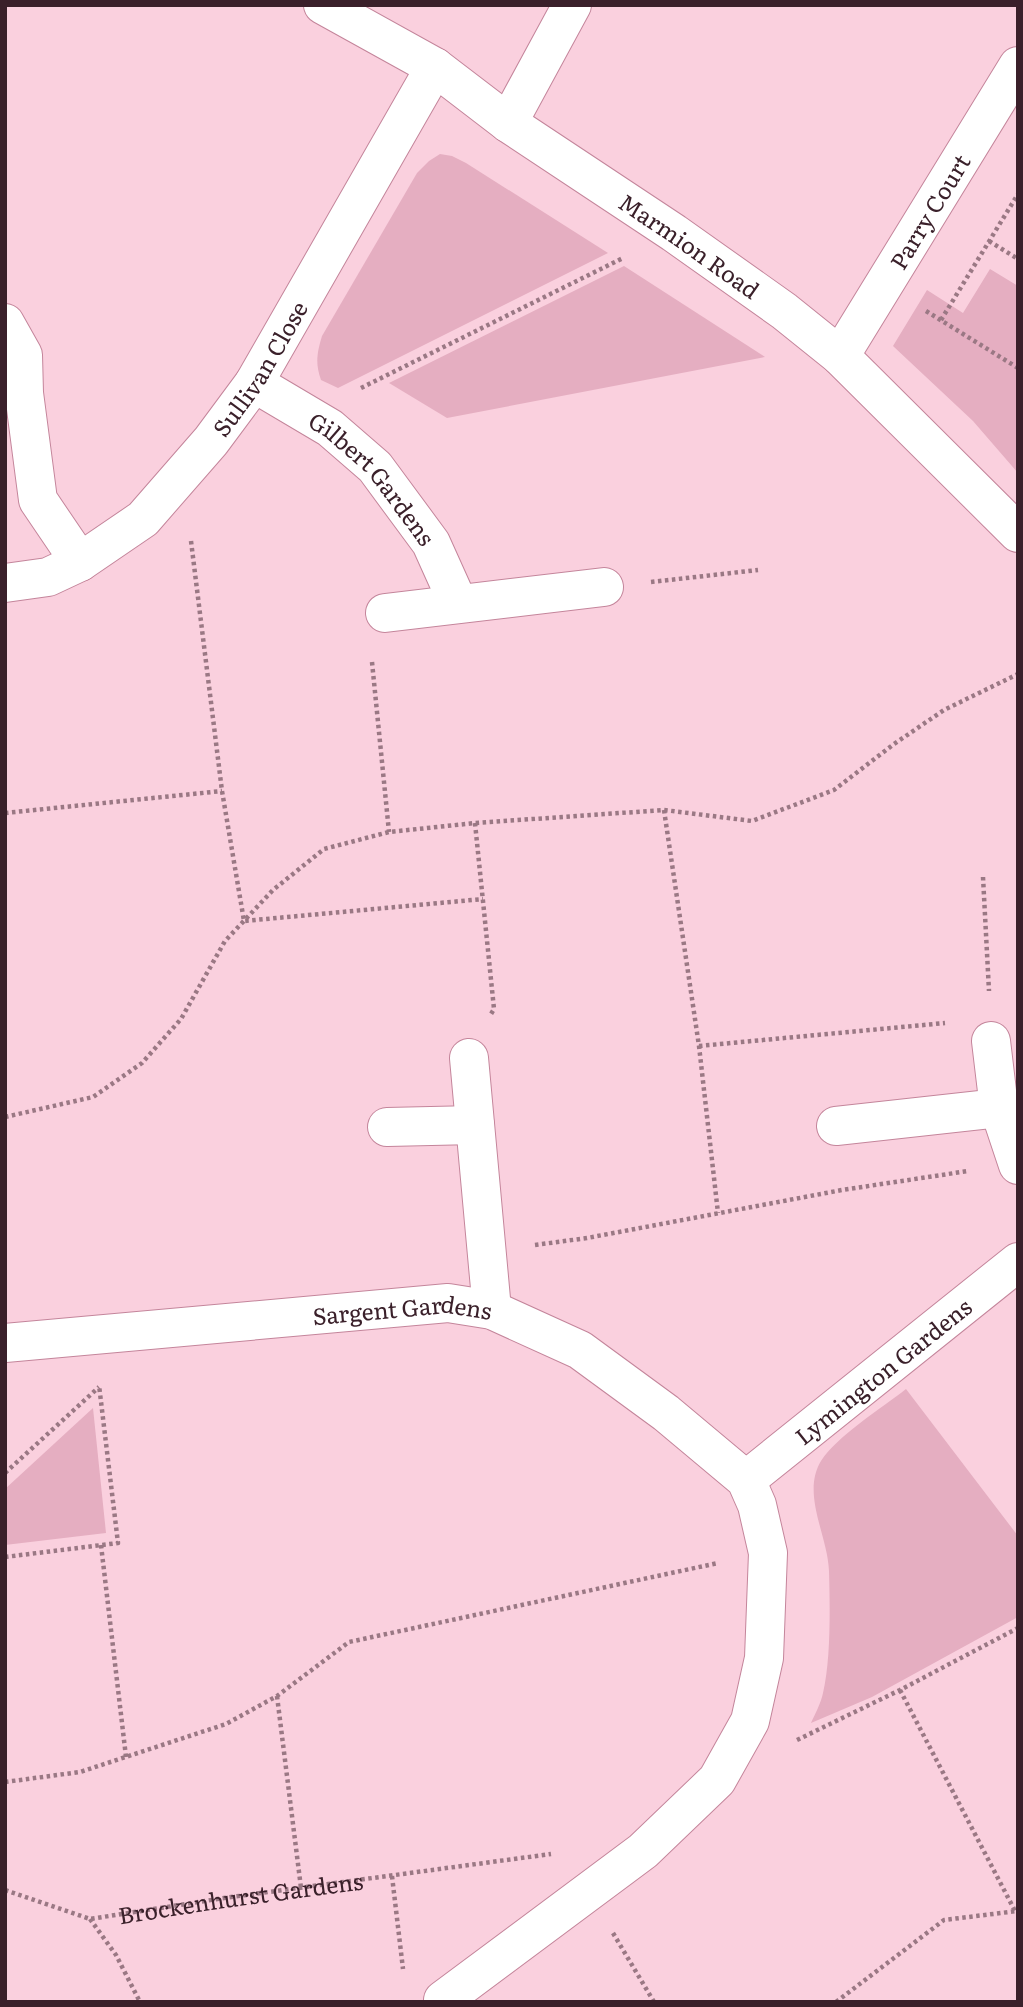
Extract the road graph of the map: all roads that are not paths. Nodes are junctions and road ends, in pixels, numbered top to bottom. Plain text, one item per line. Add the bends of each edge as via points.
1 (323, 5) edge
2 (572, 5) edge
3 (1018, 66) edge
4 (435, 67) junction
5 (509, 122) junction
6 (5, 323) edge
7 (840, 356) junction
8 (254, 383) junction
9 (1018, 533) edge
10 (80, 562) junction
11 (5, 583) edge
12 (604, 587) road end
13 (458, 603) junction
14 (385, 613) road end
15 (991, 1041) dead end
16 (469, 1058) road end
17 (999, 1108) junction
18 (475, 1125) junction
19 (836, 1126) dead end
20 (387, 1128) dead end
21 (1017, 1164) edge
22 (1018, 1262) edge
23 (492, 1310) junction
24 (5, 1343) edge
25 (747, 1480) junction
26 (443, 2000) edge

1 - 4 street, Marmion Road
2 - 5 street
3 - 7 street, Parry Court
4 - 5 street, Marmion Road
4 - 8 street, Sullivan Close
5 - 7 street, Marmion Road via 674,233
6 - 10 street via 23,355 38,500
7 - 9 street, Marmion Road
8 - 10 street, Sullivan Close via 143,519
8 - 13 street, Gilbert Gardens via 330,428 375,467 430,543
10 - 11 street, Sullivan Close via 48,578
12 - 13 street
13 - 14 street
15 - 17 street
16 - 18 street
17 - 19 street
17 - 21 street
18 - 20 street
18 - 23 street
22 - 25 street, Lymington Gardens
23 - 24 street, Sargent Gardens via 448,1303
23 - 25 street, Sargent Gardens via 580,1350
25 - 26 street via 768,1553 764,1658 750,1721 718,1780 643,1851

